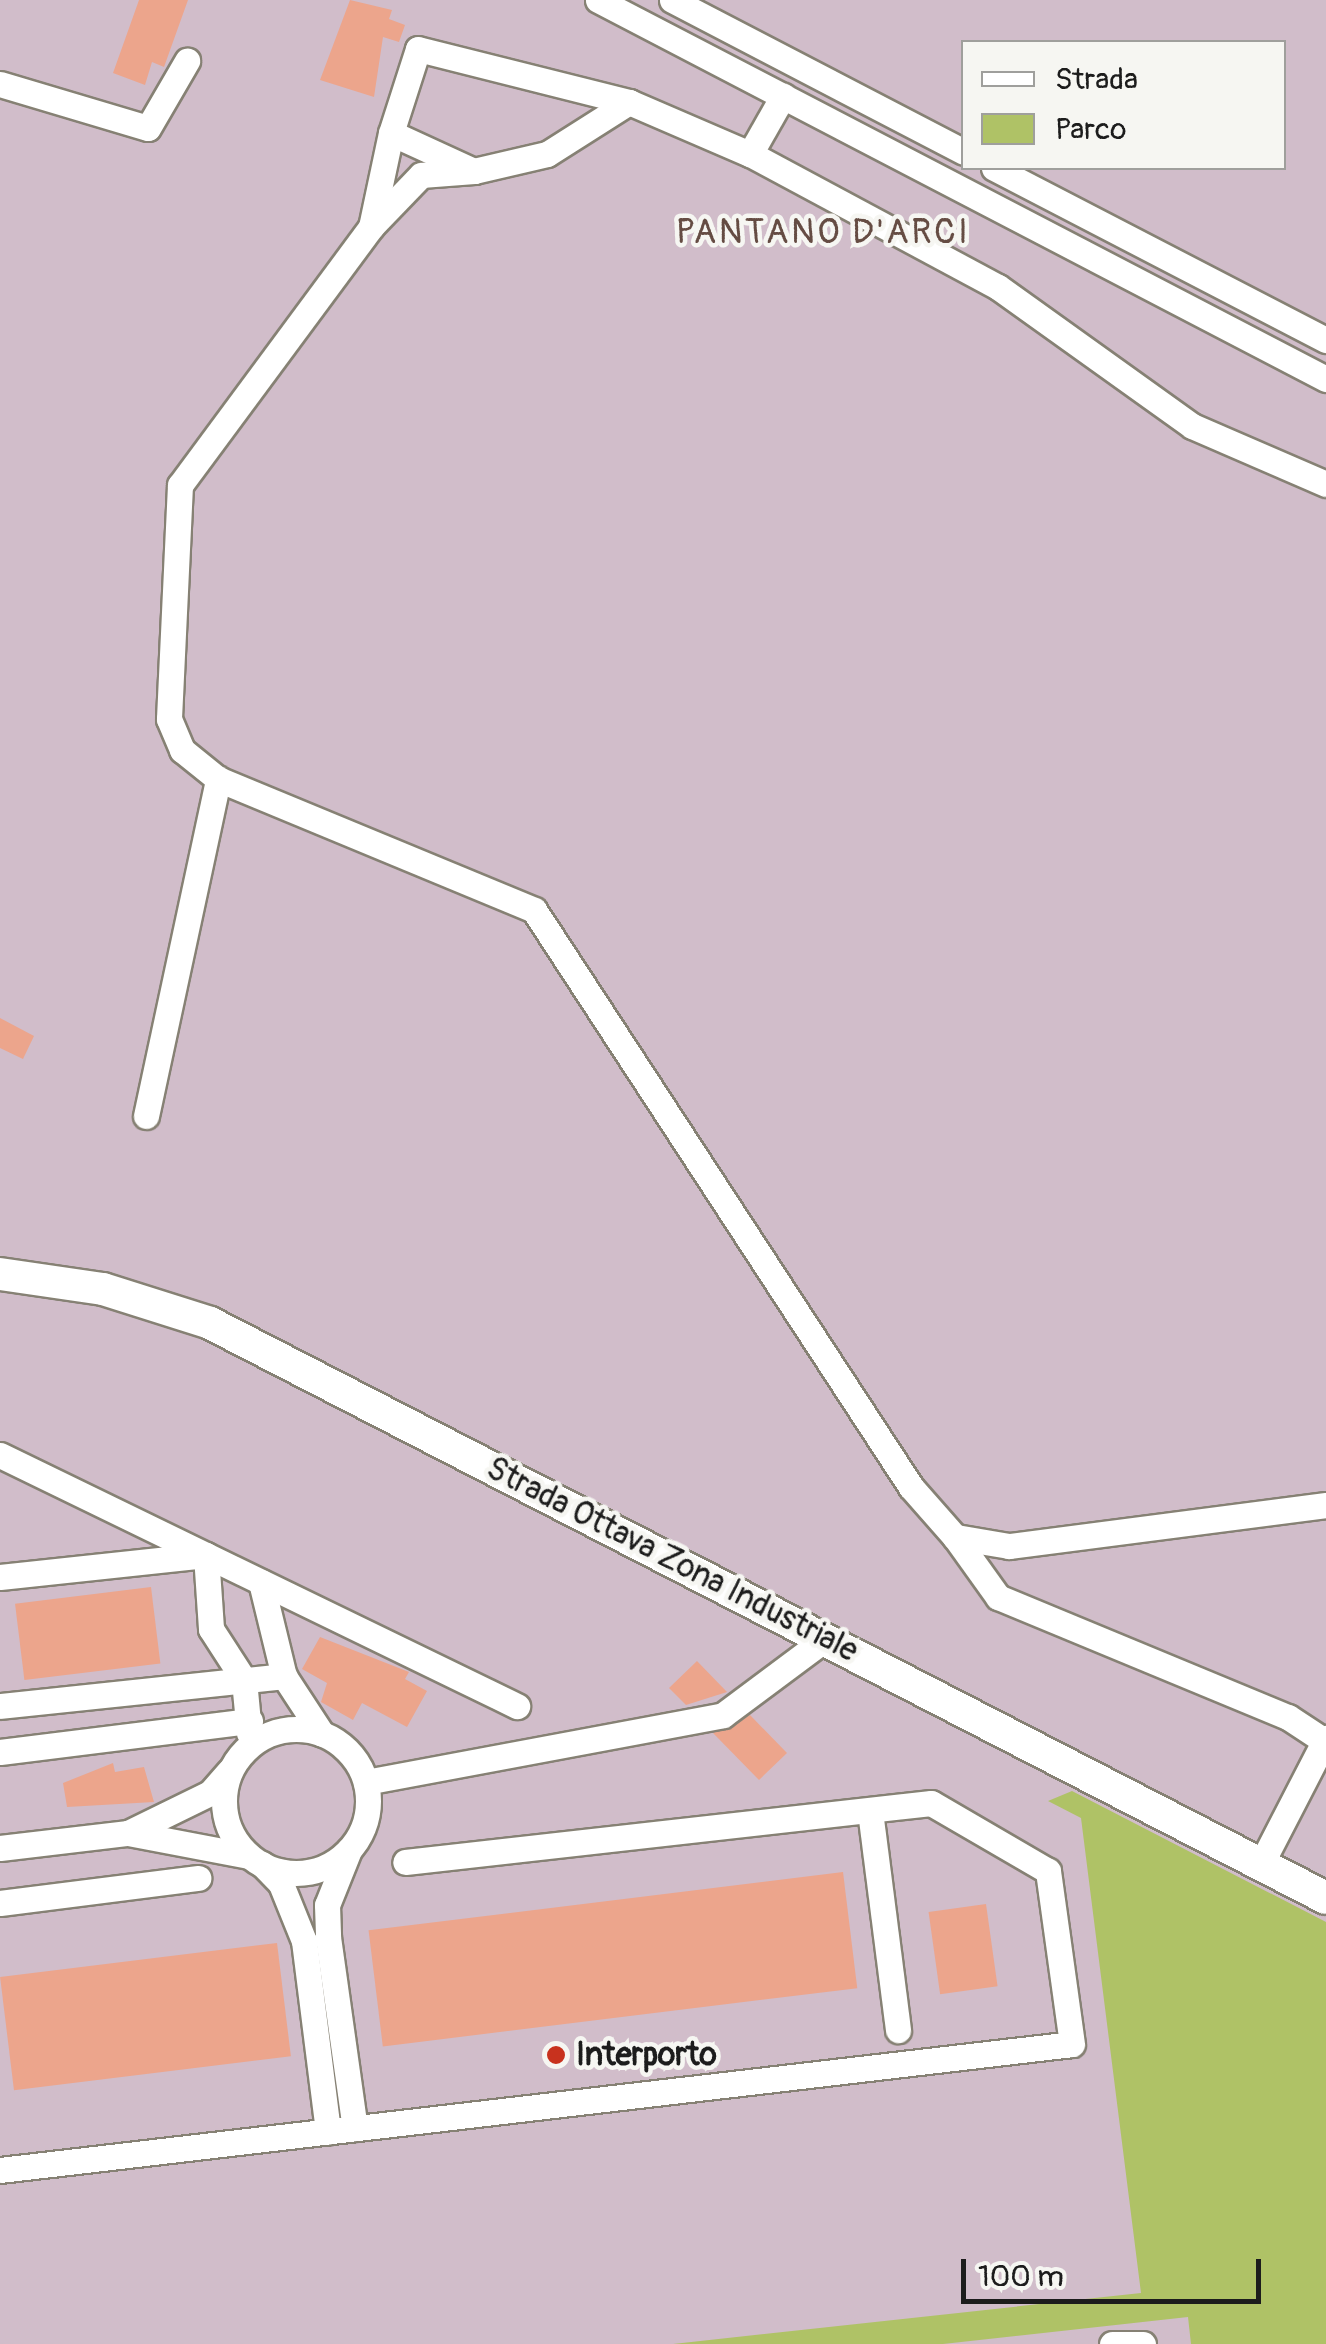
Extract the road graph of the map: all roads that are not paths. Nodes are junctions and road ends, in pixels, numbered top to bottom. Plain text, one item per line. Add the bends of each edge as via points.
1 (598, 0) edge
2 (672, 0) edge
3 (765, 48) junction
4 (187, 61) dead end
5 (748, 78) junction
6 (0, 84) edge
7 (782, 96) junction
8 (629, 102) junction
9 (391, 133) junction
10 (961, 150) edge
11 (750, 154) junction
12 (998, 170) edge
13 (474, 171) junction
14 (371, 227) junction
15 (1297, 324) junction
16 (1326, 324) edge
17 (1326, 340) edge
18 (1326, 378) edge
19 (1326, 484) edge
20 (218, 779) junction
21 (146, 1116) dead end
22 (0, 1274) edge
23 (0, 1455) edge
24 (1326, 1505) edge
25 (954, 1537) junction
26 (206, 1555) junction
27 (0, 1577) edge
28 (262, 1582) junction
29 (825, 1639) junction
30 (284, 1676) junction
31 (244, 1680) junction
32 (0, 1706) edge
33 (517, 1706) dead end
34 (250, 1721) junction
35 (322, 1734) junction
36 (1325, 1740) edge
37 (0, 1752) edge
38 (238, 1759) junction
39 (366, 1782) junction
40 (870, 1811) junction
41 (128, 1833) junction
42 (0, 1848) edge
43 (349, 1850) junction
44 (256, 1860) junction
45 (404, 1862) dead end
46 (1261, 1864) junction
47 (198, 1878) dead end
48 (1326, 1898) edge
49 (0, 1903) edge
50 (898, 2030) dead end
51 (355, 2128) junction
52 (328, 2132) junction
53 (0, 2170) edge
54 (1112, 2344) edge
55 (1144, 2344) edge

1 - 5 street
2 - 3 street
3 - 5 street
3 - 10 street
4 - 6 street via 148,128
5 - 7 street
7 - 11 street
7 - 18 street
8 - 9 street via 418,49
8 - 11 street
8 - 13 street via 548,154
9 - 13 street
9 - 14 street
11 - 19 street via 998,287 1192,426
12 - 15 street
13 - 14 street via 420,175
14 - 20 street via 180,485 169,719 182,750
15 - 16 street
15 - 17 street
20 - 21 street
20 - 25 street via 534,910 911,1487
22 - 29 main road, Strada Ottava Zona Industriale via 104,1289 210,1324
23 - 26 street
24 - 25 street via 1009,1546
25 - 36 street via 998,1598 1288,1717
26 - 27 street
26 - 28 street
26 - 31 street via 212,1629
28 - 30 street
28 - 33 street
29 - 39 street via 722,1715
29 - 46 main road, Strada Ottava Zona Industriale
30 - 31 street
30 - 35 street
31 - 32 street
31 - 34 street
34 - 37 street
34 - 38 street
35 - 38 street via 281,1730
35 - 39 street
36 - 46 street
38 - 41 street via 210,1793
38 - 44 street via 228,1824
39 - 43 street via 362,1830
40 - 45 street
40 - 50 street
40 - 51 street via 931,1803 1048,1871 1072,2044
41 - 42 street
41 - 44 street
43 - 44 street via 308,1872
43 - 51 street via 328,1905 328,1937
44 - 52 street via 281,1884 304,1941
46 - 48 main road, Strada Ottava Zona Industriale
47 - 49 street
51 - 52 street
52 - 53 street
54 - 55 street

